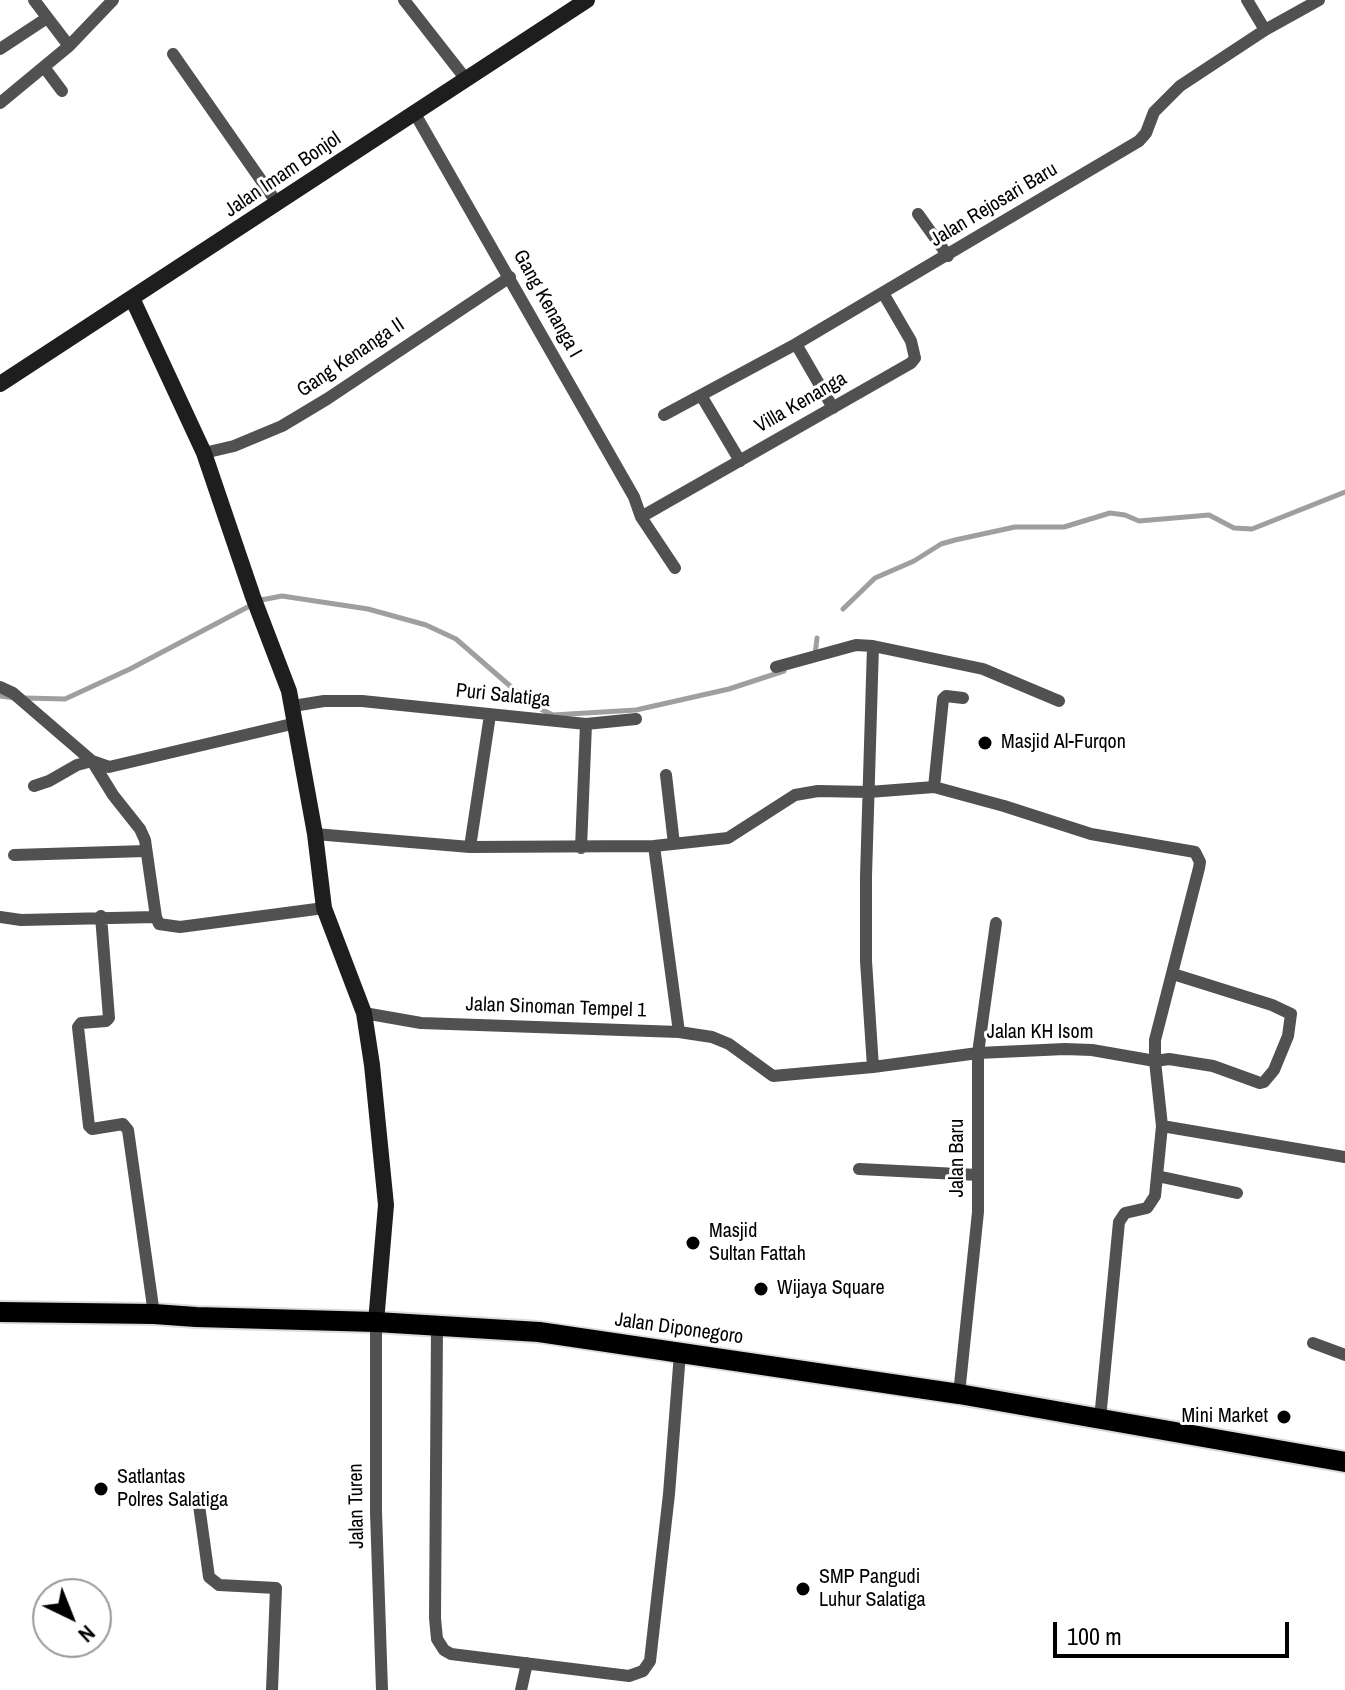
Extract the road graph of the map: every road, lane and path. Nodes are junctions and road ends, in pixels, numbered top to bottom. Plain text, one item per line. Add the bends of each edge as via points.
1 (34, 0) edge
2 (113, 0) edge
3 (404, 0) edge
4 (587, 0) edge
5 (1247, 0) edge
6 (1319, 0) edge
7 (47, 18) junction
8 (1265, 30) junction
9 (69, 46) junction
10 (0, 49) edge
11 (173, 54) dead end
12 (44, 67) junction
13 (465, 78) junction
14 (62, 91) dead end
15 (0, 103) edge
16 (414, 112) junction
17 (277, 203) junction
18 (918, 214) dead end
19 (948, 256) junction
20 (510, 277) junction
21 (883, 293) junction
22 (132, 298) junction
23 (796, 344) junction
24 (0, 384) edge
25 (702, 397) junction
26 (833, 408) junction
27 (664, 415) dead end
28 (204, 453) junction
29 (740, 461) junction
30 (641, 517) junction
31 (675, 568) dead end
32 (873, 650) junction
33 (776, 667) dead end
34 (0, 687) edge
35 (963, 698) dead end
36 (1059, 701) dead end
37 (294, 715) junction
38 (490, 715) junction
39 (636, 719) dead end
40 (586, 724) junction
41 (92, 761) junction
42 (666, 775) dead end
43 (34, 786) dead end
44 (934, 787) junction
45 (869, 792) junction
46 (315, 834) junction
47 (674, 844) junction
48 (654, 846) junction
49 (470, 847) junction
50 (581, 848) junction
51 (146, 851) junction
52 (14, 855) dead end
53 (324, 908) junction
54 (101, 916) junction
55 (0, 917) edge
56 (156, 917) junction
57 (996, 923) dead end
58 (1173, 974) junction
59 (364, 1013) junction
60 (679, 1032) junction
61 (978, 1053) junction
62 (743, 1054) joint
63 (1155, 1061) junction
64 (873, 1067) junction
65 (1162, 1126) junction
66 (1345, 1157) edge
67 (859, 1169) dead end
68 (978, 1175) junction
69 (1157, 1176) junction
70 (1237, 1193) dead end
71 (0, 1312) edge
72 (154, 1314) junction
73 (376, 1322) junction
74 (437, 1325) junction
75 (1313, 1343) dead end
76 (680, 1353) junction
77 (1345, 1355) edge
78 (959, 1394) junction
79 (1100, 1419) junction
80 (1345, 1462) edge
81 (198, 1498) dead end
82 (527, 1663) junction
83 (272, 1690) edge
84 (382, 1690) edge
85 (521, 1690) edge

1 - 7 street
2 - 9 street
3 - 13 street
4 - 13 street, Jalan Imam Bonjol
5 - 8 street
6 - 8 street, Jalan Rejosari Baru
7 - 9 street
7 - 10 street
8 - 19 street, Jalan Rejosari Baru via 1165,98 1139,141
9 - 12 street
11 - 17 street
12 - 14 street
12 - 15 street
13 - 16 street, Jalan Imam Bonjol
16 - 17 street, Jalan Imam Bonjol
16 - 20 street, Gang Kenanga I
17 - 22 street, Jalan Imam Bonjol
18 - 19 street
19 - 21 street, Jalan Rejosari Baru
20 - 28 street, Gang Kenanga II via 282,426
20 - 30 street, Gang Kenanga I
21 - 23 street, Jalan Rejosari Baru
21 - 26 street, Villa Kenanga via 915,358
22 - 24 street, Jalan Imam Bonjol
22 - 28 street
23 - 25 street, Jalan Rejosari Baru
23 - 26 street
25 - 27 street, Jalan Rejosari Baru
25 - 29 street
26 - 29 street, Villa Kenanga
28 - 37 street
29 - 30 street, Villa Kenanga
30 - 31 street
32 - 33 street via 856,645
32 - 36 street via 983,669
32 - 45 street
34 - 41 street
35 - 44 street via 943,699
37 - 38 street, Puri Salatiga via 342,700
37 - 41 street, Puri Salatiga via 109,767
37 - 46 street
38 - 40 street, Puri Salatiga
38 - 49 street
39 - 40 street, Puri Salatiga
40 - 50 street
41 - 43 street
41 - 51 street via 140,829
42 - 47 street
44 - 45 street
44 - 58 street via 1091,834 1195,852 1199,868
45 - 47 street via 795,795 728,838
45 - 64 street via 866,947
46 - 49 street
46 - 53 street
47 - 48 street
48 - 50 street
48 - 60 street
49 - 50 street
51 - 52 street
51 - 56 street
53 - 56 street via 180,927 159,924
53 - 59 street
54 - 55 street
54 - 56 street
54 - 72 street via 109,1018 78,1027 89,1126 123,1124 128,1130
57 - 61 street, Jalan Baru
58 - 63 street via 1155,1040
58 - 63 street, Jalan KH Isom via 1272,1005 1292,1019 1274,1070 1264,1082 1213,1066
59 - 60 street, Jalan Sinoman Tempel 1 via 421,1023
59 - 73 street via 386,1205
60 - 62 street, Jalan Sinoman Tempel 1 via 712,1037
61 - 63 street, Jalan KH Isom via 1078,1049
61 - 64 street, Jalan KH Isom
61 - 68 street, Jalan Baru
62 - 64 street, Jalan KH Isom via 773,1076
63 - 65 street
65 - 66 street
65 - 69 street
67 - 68 street
68 - 78 street, Jalan Baru
69 - 70 street
69 - 79 street via 1152,1203 1125,1213 1119,1222
71 - 72 main road, Jalan Diponegoro
72 - 73 main road, Jalan Diponegoro
73 - 74 main road, Jalan Diponegoro
73 - 84 street, Jalan Turen
74 - 76 main road, Jalan Diponegoro via 539,1332
74 - 82 street via 437,1639 451,1654
75 - 77 street
76 - 78 main road, Jalan Diponegoro
76 - 82 street via 650,1661 643,1671 629,1676
78 - 79 main road, Jalan Diponegoro
79 - 80 main road, Jalan Diponegoro
81 - 83 street via 209,1577 219,1585 276,1588
82 - 85 street

